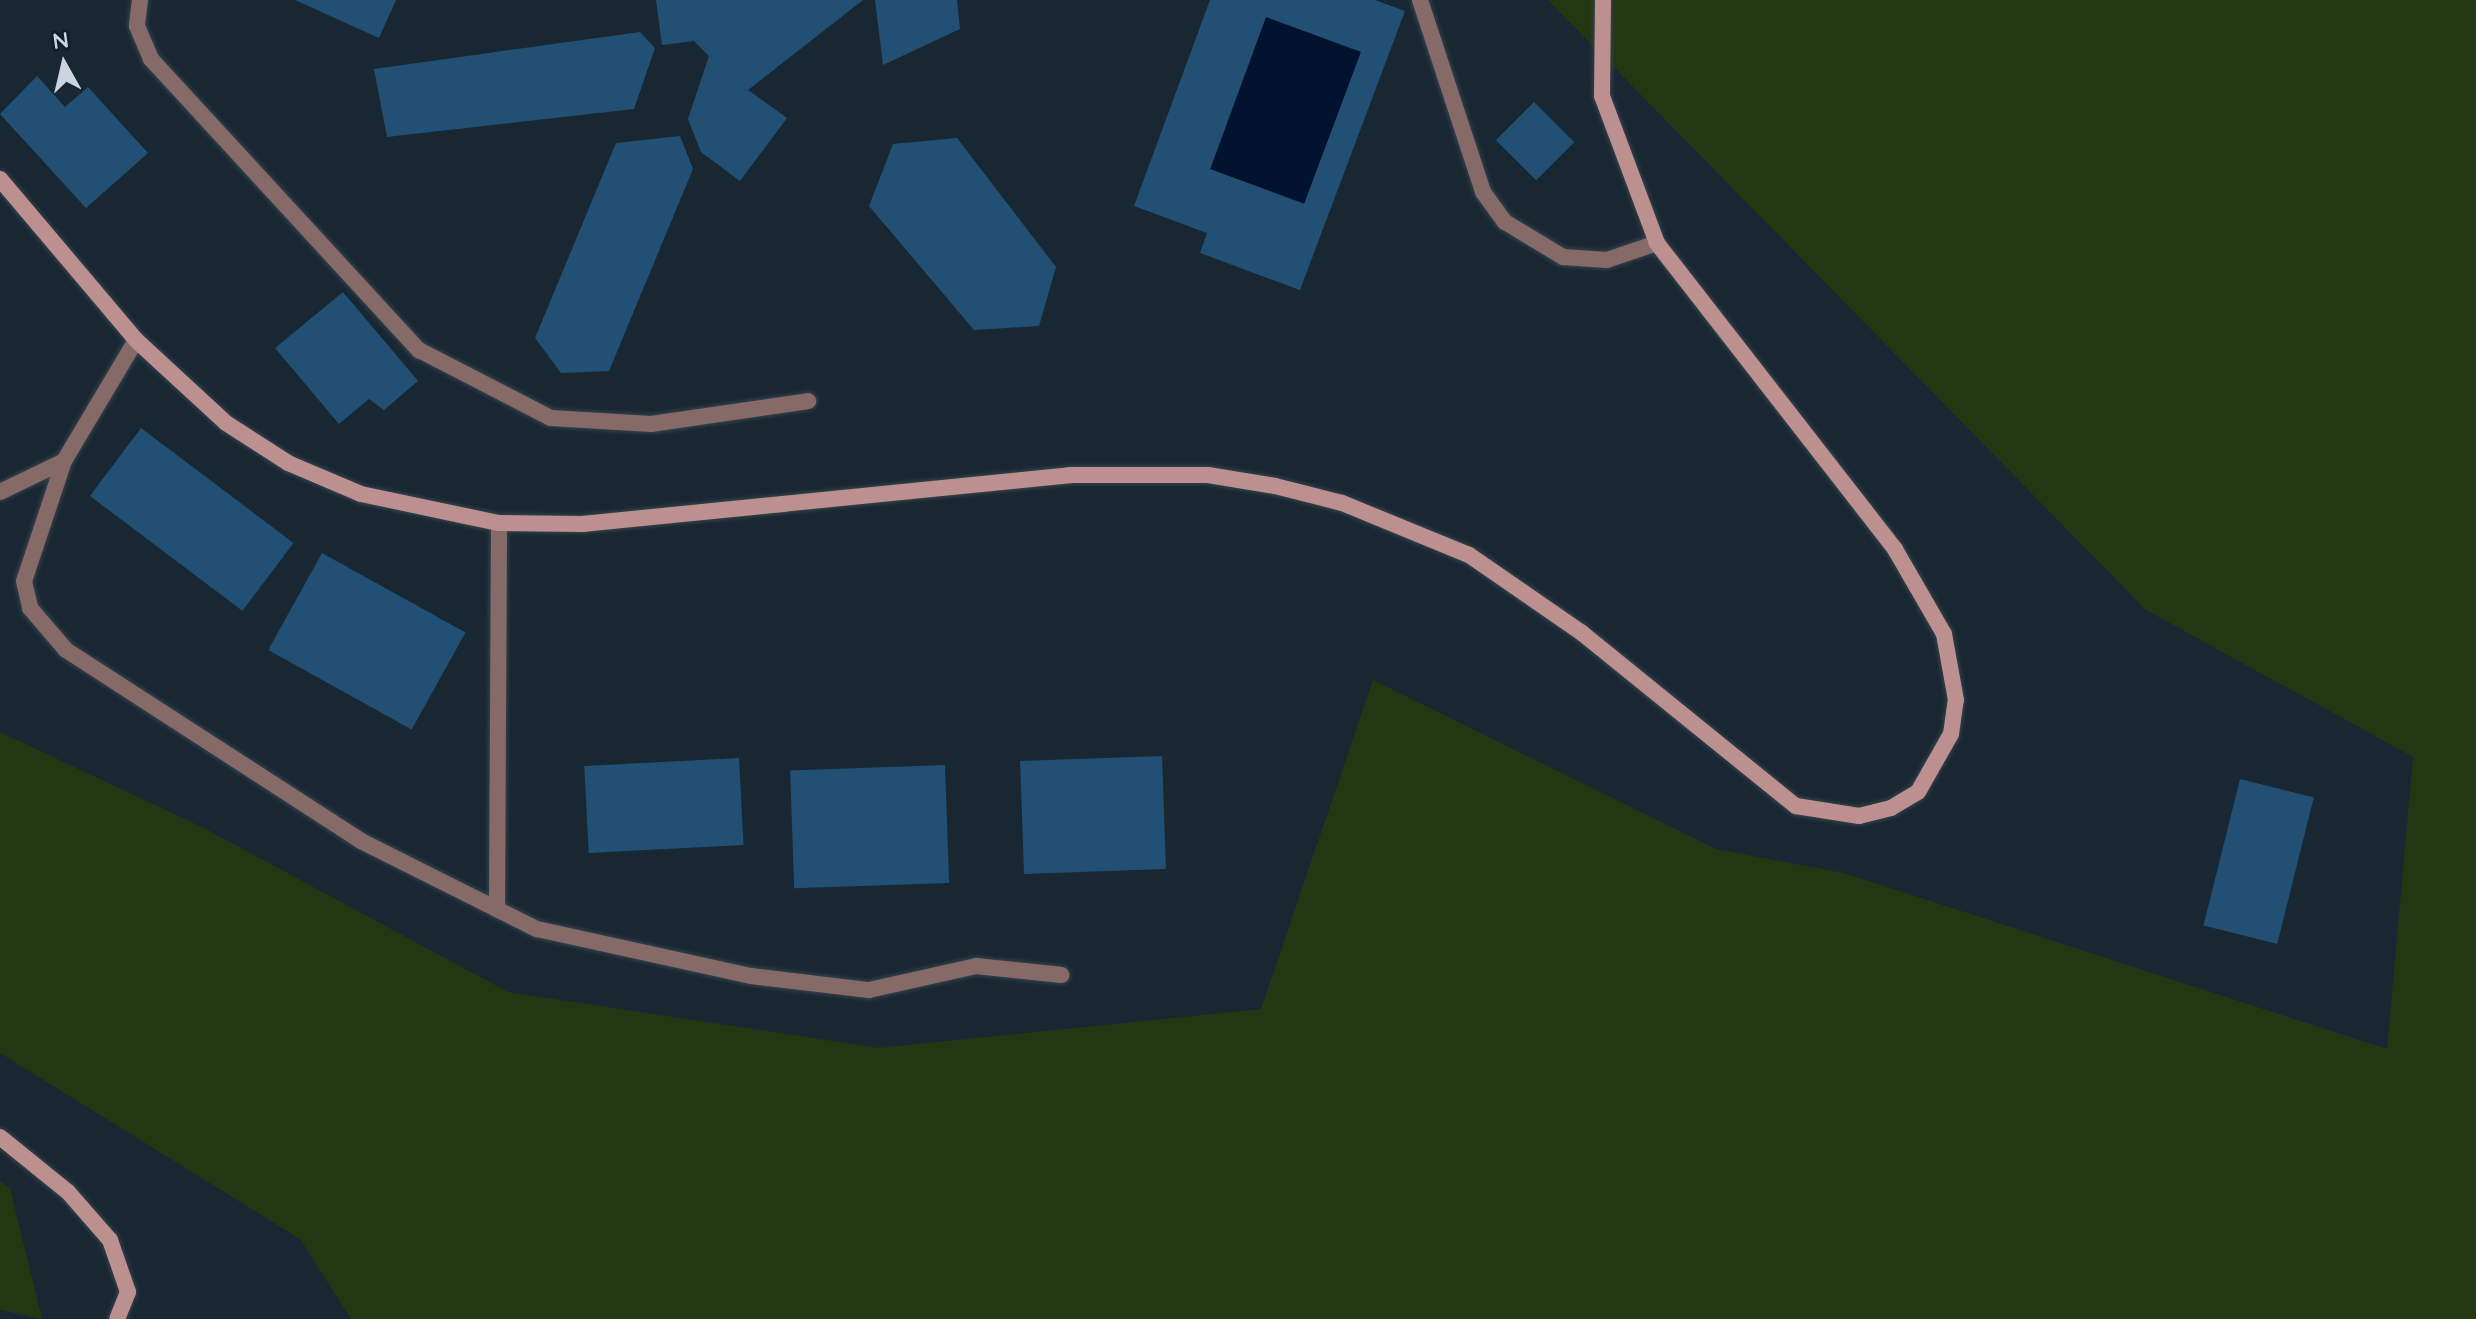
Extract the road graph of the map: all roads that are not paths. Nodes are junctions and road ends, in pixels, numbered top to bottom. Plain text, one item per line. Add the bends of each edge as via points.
1 (140, 0) edge
2 (1420, 0) edge
3 (1603, 0) edge
4 (0, 179) edge
5 (1657, 243) junction
6 (136, 340) junction
7 (808, 401) dead end
8 (64, 461) junction
9 (0, 492) edge
10 (499, 523) junction
11 (497, 909) junction
12 (1062, 975) dead end
13 (0, 1137) edge
14 (117, 1319) edge

1 - 7 lane via 137,26 151,59 419,350 551,418 651,424
2 - 5 lane via 1483,192 1505,222 1563,257 1607,260
3 - 5 street via 1602,96
4 - 6 street
5 - 10 street via 1895,549 1944,634 1954,666 1951,734 1918,792 1891,808 1859,816 1796,806 1582,633 1481,562 1407,526 1275,486 1208,475 1070,475 582,524
6 - 8 lane
6 - 10 street via 226,423 288,463 361,494
8 - 9 lane
8 - 11 lane via 24,581 30,608 66,650 361,841
10 - 11 lane
11 - 12 lane via 537,929 751,976 869,990 976,966
13 - 14 street via 68,1192 110,1240 128,1292

